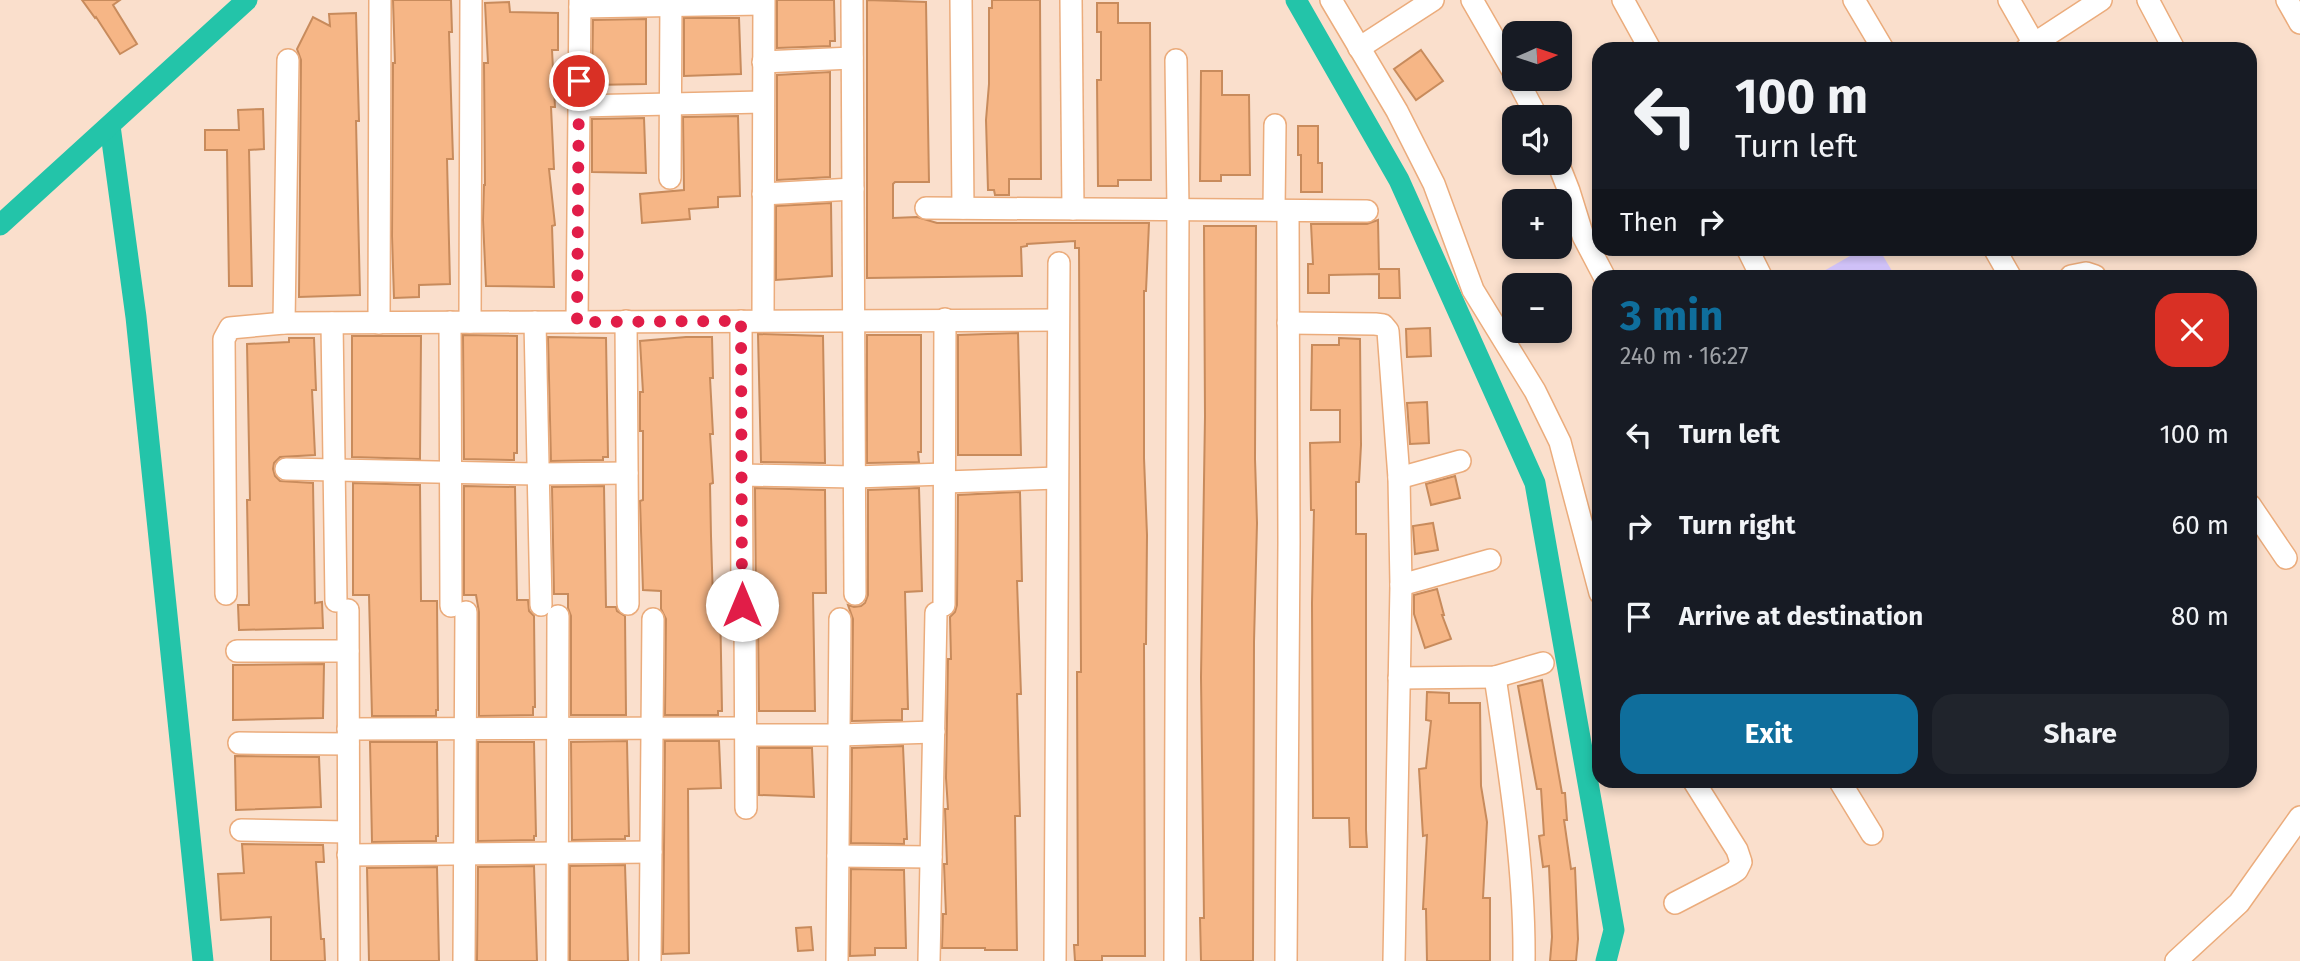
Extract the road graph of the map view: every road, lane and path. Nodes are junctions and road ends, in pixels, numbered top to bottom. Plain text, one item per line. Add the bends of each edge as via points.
1 (380, 0) edge
2 (471, 0) edge
3 (852, 0) edge
4 (961, 0) edge
5 (1071, 0) edge
6 (1331, 0) edge
7 (1433, 0) edge
8 (1472, 0) edge
9 (1623, 0) edge
10 (1854, 0) edge
11 (2009, 0) edge
12 (2101, 0) edge
13 (2148, 0) edge
14 (2287, 0) edge
15 (764, 2) edge
16 (580, 3) edge
17 (671, 3) edge
18 (2300, 23) edge
19 (1646, 42) edge
20 (1879, 42) edge
21 (2030, 42) edge
22 (2040, 42) edge
23 (2171, 42) edge
24 (1359, 48) junction
25 (1502, 52) edge
26 (852, 58) junction
27 (288, 60) dead end
28 (1176, 60) dead end
29 (763, 62) junction
30 (763, 102) junction
31 (671, 104) junction
32 (579, 106) junction
33 (1275, 125) dead end
34 (1563, 175) edge
35 (670, 178) dead end
36 (853, 189) junction
37 (763, 194) junction
38 (926, 208) dead end
39 (963, 208) junction
40 (1073, 209) junction
41 (1178, 210) junction
42 (1281, 210) junction
43 (1367, 211) dead end
44 (1592, 253) edge
45 (1059, 263) dead end
46 (945, 319) junction
47 (763, 320) junction
48 (854, 320) junction
49 (1058, 320) junction
50 (535, 321) junction
51 (626, 321) junction
52 (741, 321) junction
53 (460, 322) junction
54 (577, 322) junction
55 (284, 323) junction
56 (332, 323) junction
57 (379, 323) junction
58 (1288, 323) junction
59 (1460, 461) dead end
60 (286, 469) dead end
61 (334, 469) junction
62 (449, 472) junction
63 (627, 473) junction
64 (538, 474) junction
65 (742, 475) junction
66 (855, 477) junction
67 (944, 478) junction
68 (1057, 478) junction
69 (1399, 478) junction
70 (2257, 515) edge
71 (1590, 521) edge
72 (2286, 558) dead end
73 (1490, 560) dead end
74 (1401, 586) junction
75 (226, 594) dead end
76 (855, 594) dead end
77 (628, 604) dead end
78 (653, 619) dead end
79 (840, 619) dead end
80 (237, 651) dead end
81 (348, 651) junction
82 (1543, 663) dead end
83 (1495, 677) junction
84 (1399, 678) junction
85 (466, 728) junction
86 (558, 729) junction
87 (652, 730) junction
88 (746, 732) junction
89 (934, 732) junction
90 (348, 736) junction
91 (839, 736) junction
92 (239, 743) dead end
93 (1698, 788) edge
94 (1844, 788) edge
95 (746, 808) dead end
96 (2300, 817) edge
97 (241, 830) dead end
98 (348, 832) junction
99 (1872, 834) dead end
100 (651, 852) junction
101 (348, 855) junction
102 (557, 855) junction
103 (465, 856) junction
104 (838, 856) junction
105 (931, 857) junction
106 (1675, 903) dead end
107 (349, 961) edge
108 (464, 961) edge
109 (557, 961) edge
110 (650, 961) edge
111 (837, 961) edge
112 (929, 961) edge
113 (1055, 961) edge
114 (1175, 961) edge
115 (1286, 961) edge
116 (1394, 961) edge
117 (1524, 961) edge
118 (2176, 961) edge

1 - 57 street
2 - 53 street
3 - 26 street
4 - 39 street
5 - 40 street
6 - 24 street
7 - 24 street
8 - 25 street
9 - 19 street
10 - 20 street
11 - 21 street
12 - 22 street
13 - 23 street
14 - 18 street
15 - 17 street
15 - 29 street
16 - 17 street
16 - 32 street
17 - 31 street
24 - 71 street via 1434,184 1474,290 1535,391
26 - 29 street
26 - 36 street
27 - 55 street
28 - 41 street
29 - 30 street
30 - 31 street
30 - 37 street
31 - 32 street
31 - 35 street
32 - 54 street
33 - 42 street
34 - 44 street
36 - 37 street
36 - 48 street
37 - 47 street
38 - 39 street
39 - 40 street
40 - 41 street
41 - 42 street
41 - 114 street
42 - 43 street
42 - 58 street
45 - 49 street
46 - 48 street
46 - 49 street
46 - 67 street
47 - 48 street
47 - 52 street
48 - 66 street
49 - 68 street
50 - 53 street
50 - 54 street
50 - 64 street
51 - 52 street
51 - 54 street
51 - 63 street
52 - 65 street
53 - 57 street
53 - 62 street
55 - 56 street
55 - 75 street via 230,328 224,339
56 - 57 street
56 - 61 street
58 - 69 street via 1375,324 1388,331
58 - 115 street
59 - 69 street
60 - 61 street
61 - 62 street
61 - 81 street
62 - 64 street
62 - 85 street
63 - 64 street
63 - 77 street
64 - 86 street
65 - 66 street
65 - 88 street
66 - 67 street
66 - 76 street
67 - 68 street
67 - 89 street
68 - 113 street
69 - 74 street
70 - 72 street
73 - 74 street
74 - 84 street
78 - 87 street
79 - 91 street
80 - 81 street
81 - 90 street
82 - 83 street
83 - 84 street
83 - 117 street via 1523,903
84 - 116 street
85 - 86 street
85 - 90 street
85 - 103 street
86 - 87 street
86 - 102 street
87 - 88 street
87 - 100 street
88 - 91 street
88 - 95 street
89 - 91 street
89 - 105 street
90 - 92 street
90 - 98 street
91 - 104 street
93 - 106 street via 1741,862 1731,874
94 - 99 street
96 - 118 street via 2239,903
97 - 98 street
98 - 101 street
100 - 102 street
100 - 110 street
101 - 103 street
101 - 107 street
102 - 103 street
102 - 109 street
103 - 108 street
104 - 105 street
104 - 111 street
105 - 112 street

